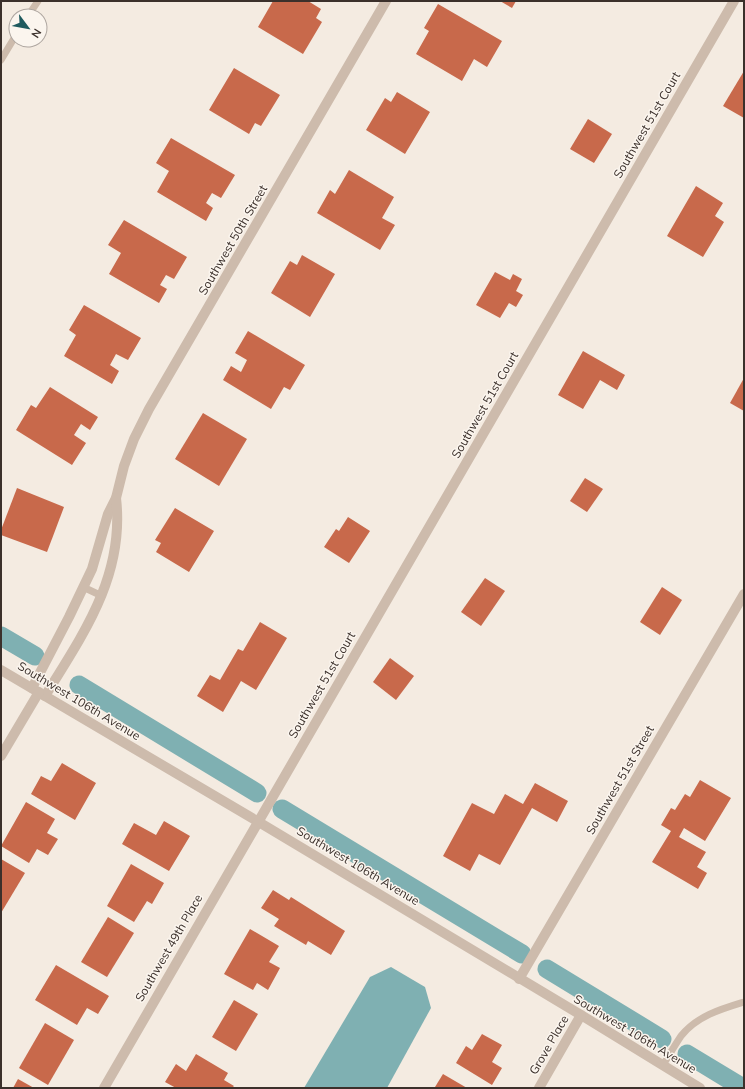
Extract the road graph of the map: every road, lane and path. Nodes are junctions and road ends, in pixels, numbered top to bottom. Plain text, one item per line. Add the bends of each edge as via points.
1 (386, 1) edge
2 (734, 1) edge
3 (8, 48) edge
4 (1, 60) edge
5 (116, 498) junction
6 (83, 588) junction
7 (744, 594) edge
8 (102, 596) junction
9 (1, 670) edge
10 (39, 692) junction
11 (1, 756) edge
12 (257, 821) junction
13 (519, 978) junction
14 (744, 1002) edge
15 (581, 1015) junction
16 (663, 1065) junction
17 (104, 1088) edge
18 (539, 1088) edge
19 (700, 1088) edge

1 - 5 street, Southwest 50th Street via 149,409 134,439
2 - 12 street, Southwest 51st Court
3 - 4 lane
5 - 6 street, Southwest 50th Street via 108,514 92,569
5 - 8 street, Southwest 50th Street via 116,540
6 - 8 lane
6 - 10 street, Southwest 50th Street
7 - 13 street, Southwest 51st Street
8 - 10 street, Southwest 50th Street via 82,636
9 - 10 street, Southwest 106th Avenue
10 - 11 street, Southwest 50th Street
10 - 12 street, Southwest 106th Avenue
12 - 13 street, Southwest 106th Avenue
12 - 17 street, Southwest 49th Place
13 - 15 street, Southwest 106th Avenue
14 - 16 lane via 707,1014 693,1024 682,1035
15 - 16 street, Southwest 106th Avenue
15 - 18 street, Grove Place
16 - 19 street, Southwest 106th Avenue

